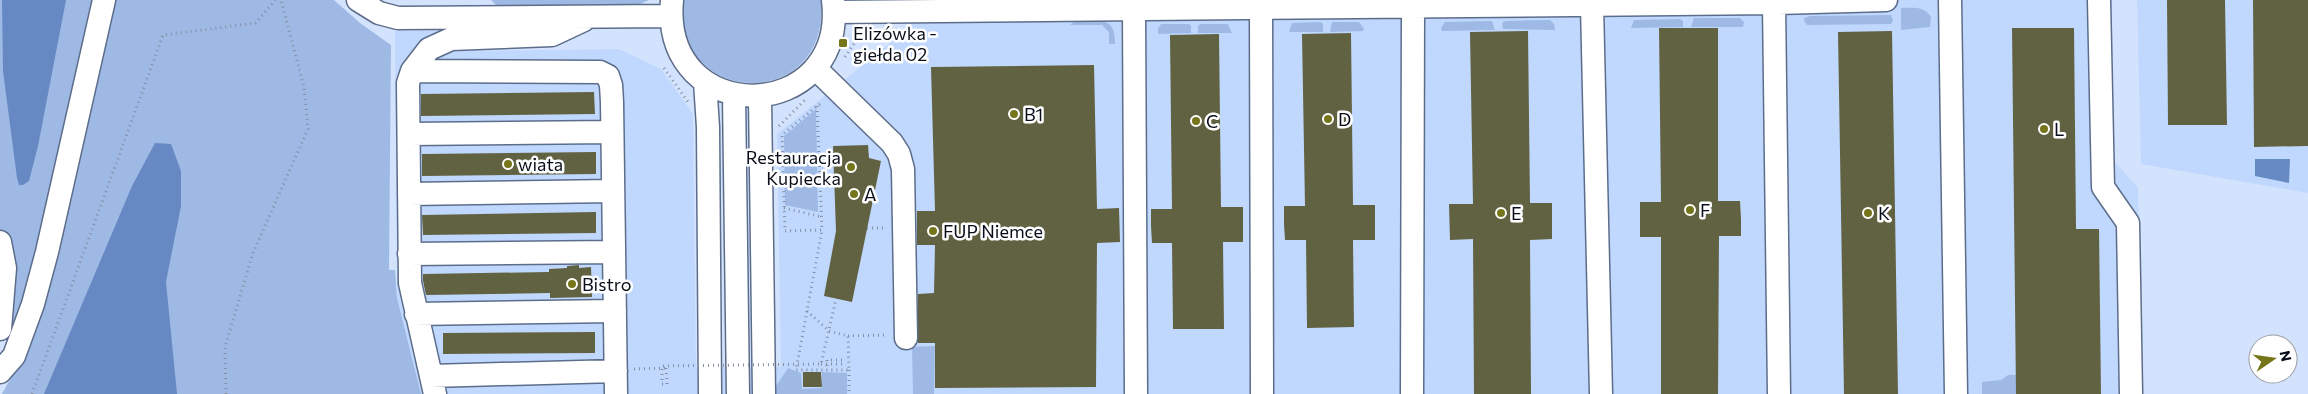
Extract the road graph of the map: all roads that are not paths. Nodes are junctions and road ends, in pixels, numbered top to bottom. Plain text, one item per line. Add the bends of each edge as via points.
1 (104, 0) edge
2 (358, 0) edge
3 (1886, 0) edge
4 (1950, 0) edge
5 (2099, 0) edge
6 (1774, 3) junction
7 (1592, 5) junction
8 (834, 6) edge
9 (1413, 7) junction
10 (671, 8) edge
11 (1261, 9) junction
12 (1134, 10) junction
13 (592, 17) junction
14 (815, 68) junction
15 (412, 71) junction
16 (705, 82) junction
17 (734, 95) junction
18 (760, 97) junction
19 (612, 132) junction
20 (409, 134) junction
21 (613, 191) junction
22 (410, 194) junction
23 (0, 242) edge
24 (614, 252) junction
25 (409, 254) junction
26 (615, 311) junction
27 (416, 314) junction
28 (0, 329) edge
29 (906, 338) dead end
30 (621, 370) junction
31 (0, 372) edge
32 (433, 385) edge
33 (616, 394) edge
34 (710, 394) edge
35 (738, 394) edge
36 (764, 394) edge
37 (1136, 394) edge
38 (1262, 394) edge
39 (1412, 394) edge
40 (1601, 394) edge
41 (1779, 394) edge
42 (1956, 394) edge
43 (2131, 394) edge

1 - 31 street via 33,304 14,356
2 - 13 street via 379,13 398,18
3 - 6 street
4 - 42 street
5 - 43 street via 2103,187 2128,223
6 - 7 street
6 - 41 street
7 - 9 street
7 - 40 street
8 - 12 street via 874,12
8 - 14 street via 830,42
9 - 11 street
9 - 39 street
10 - 13 street
10 - 16 street via 672,29 680,53
11 - 12 street
11 - 38 street
12 - 37 street
13 - 15 street via 552,35 451,39 429,49
14 - 18 street via 785,91
14 - 29 street via 892,143 902,161
15 - 19 street via 600,72 608,76 611,85
15 - 20 street via 408,83
16 - 17 street
16 - 34 street
17 - 18 street
17 - 35 street
18 - 36 street
19 - 20 street
19 - 21 street
20 - 22 street
21 - 22 street
21 - 24 street
22 - 25 street
23 - 28 street via 5,268
24 - 25 street
24 - 26 street
25 - 27 street
26 - 27 street
26 - 30 street
27 - 32 street
30 - 32 street
30 - 33 street

